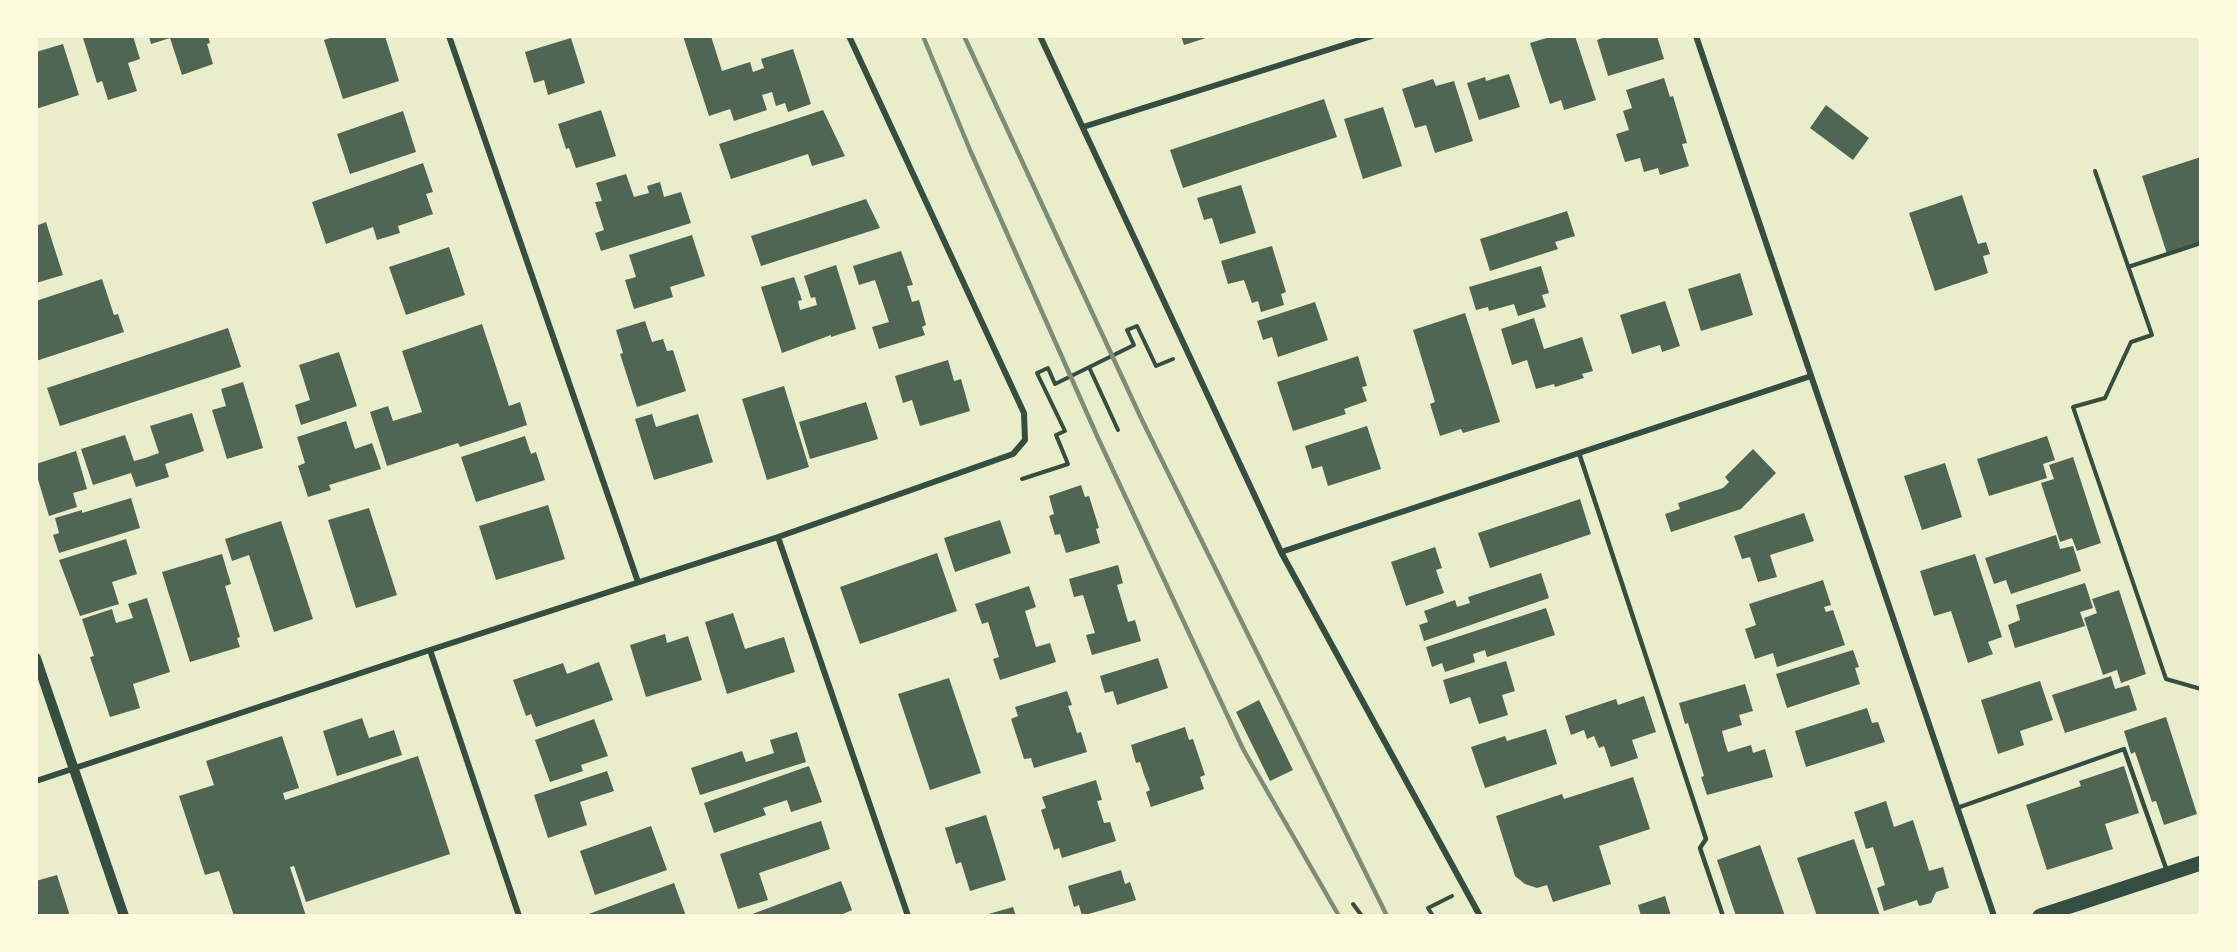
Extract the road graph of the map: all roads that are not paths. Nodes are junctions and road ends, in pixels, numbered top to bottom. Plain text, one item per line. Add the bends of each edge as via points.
1 (449, 36) edge
2 (849, 36) edge
3 (1040, 36) edge
4 (1372, 36) edge
5 (1696, 36) edge
6 (1083, 127) junction
7 (1811, 376) junction
8 (1579, 453) junction
9 (778, 537) junction
10 (1281, 552) junction
11 (638, 582) junction
12 (430, 650) junction
13 (36, 658) edge
14 (73, 768) junction
15 (36, 781) edge
16 (1957, 808) junction
17 (2201, 863) edge
18 (2168, 874) junction
19 (124, 916) edge
20 (519, 916) edge
21 (908, 916) edge
22 (1480, 916) edge
23 (1723, 916) edge
24 (1994, 916) edge
25 (2040, 916) edge

1 - 11 street
2 - 9 street via 1024,413 1025,440 1008,457
3 - 6 street
4 - 6 street
5 - 7 street
6 - 10 street
7 - 8 street
7 - 16 street
8 - 10 street
8 - 23 lane via 1707,839 1700,848
9 - 11 street
9 - 21 street
10 - 22 street
11 - 12 street
12 - 14 street
12 - 20 street
13 - 14 street
14 - 15 street
14 - 19 street
16 - 18 lane via 2124,749
16 - 24 street
17 - 18 main road
18 - 25 main road

